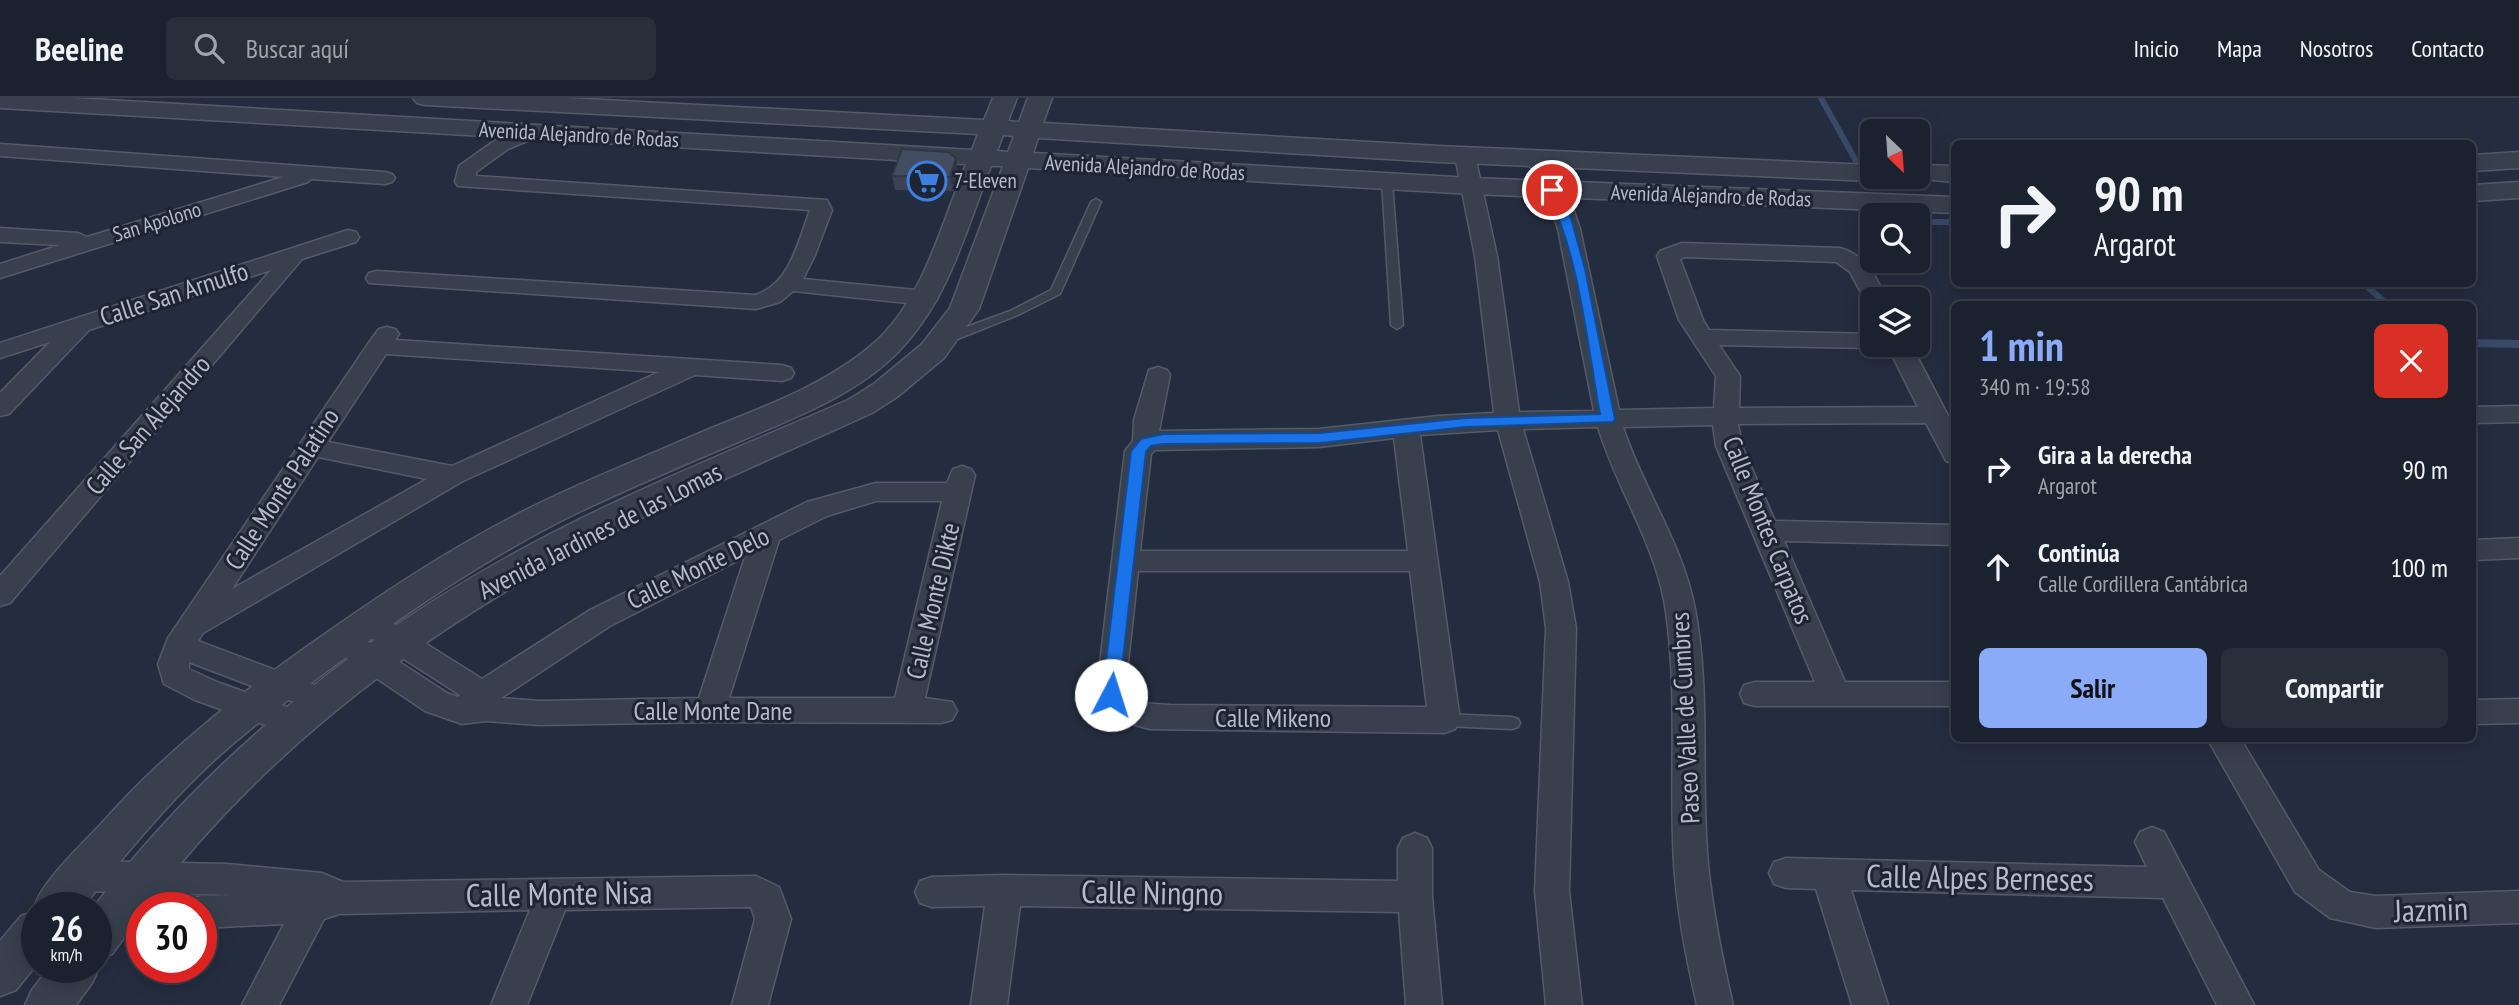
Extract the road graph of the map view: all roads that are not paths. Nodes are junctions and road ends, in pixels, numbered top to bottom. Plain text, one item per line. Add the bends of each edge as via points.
1 (425, 98) edge
2 (1040, 98) edge
3 (450, 99) edge
4 (0, 101) edge
5 (423, 126) junction
6 (992, 128) edge
7 (532, 132) junction
8 (1023, 146) junction
9 (0, 150) edge
10 (1465, 156) junction
11 (1537, 159) junction
12 (2519, 160) edge
13 (2476, 163) edge
14 (1860, 172) edge
15 (1930, 173) edge
16 (314, 174) junction
17 (1951, 174) edge
18 (384, 178) dead end
19 (1387, 181) junction
20 (1472, 186) junction
21 (1552, 190) junction
22 (2519, 190) edge
23 (2476, 193) edge
24 (1096, 202) dead end
25 (1951, 205) edge
26 (0, 235) edge
27 (348, 237) dead end
28 (95, 241) junction
29 (293, 255) junction
30 (0, 271) edge
31 (791, 277) junction
32 (377, 278) dead end
33 (1869, 287) edge
34 (929, 290) junction
35 (81, 325) junction
36 (1397, 325) dead end
37 (1700, 337) junction
38 (942, 341) junction
39 (1860, 341) edge
40 (0, 351) edge
41 (1905, 357) edge
42 (692, 367) junction
43 (782, 373) dead end
44 (1158, 375) dead end
45 (834, 384) junction
46 (861, 406) junction
47 (0, 408) edge
48 (2519, 414) edge
49 (1934, 415) junction
50 (2476, 415) edge
51 (1726, 416) junction
52 (1608, 419) junction
53 (1508, 421) junction
54 (1406, 428) junction
55 (1146, 443) junction
56 (309, 447) junction
57 (1951, 447) edge
58 (454, 475) junction
59 (960, 483) joint
60 (1765, 531) junction
61 (767, 534) junction
62 (1951, 534) edge
63 (2519, 548) edge
64 (2476, 550) edge
65 (1125, 561) junction
66 (1424, 561) junction
67 (0, 595) edge
68 (356, 631) junction
69 (186, 635) junction
70 (386, 652) junction
71 (283, 684) junction
72 (1755, 694) dead end
73 (1835, 694) junction
74 (1951, 694) edge
75 (320, 701) junction
76 (476, 705) junction
77 (252, 707) junction
78 (710, 710) junction
79 (907, 711) junction
80 (941, 711) dead end
81 (2519, 711) edge
82 (2476, 712) edge
83 (1444, 720) junction
84 (293, 722) junction
85 (1512, 723) dead end
86 (2225, 742) edge
87 (2152, 842) dead end
88 (1415, 848) dead end
89 (1786, 873) dead end
90 (1829, 875) junction
91 (2174, 883) junction
92 (1005, 890) junction
93 (97, 892) edge
94 (106, 892) edge
95 (932, 892) dead end
96 (554, 894) junction
97 (324, 897) junction
98 (1415, 897) junction
99 (112, 901) edge
100 (2519, 907) edge
101 (217, 910) edge
102 (21, 959) edge
103 (0, 975) edge
104 (65, 983) edge
105 (48, 1005) edge
106 (260, 1005) edge
107 (509, 1005) edge
108 (750, 1005) edge
109 (989, 1005) edge
110 (1424, 1005) edge
111 (1564, 1005) edge
112 (1715, 1005) edge
113 (1870, 1005) edge
114 (2236, 1005) edge

1 - 3 street, Avenida Alejandro de Rodas
2 - 8 street, Avenida Jardines de las Lomas
3 - 5 street
3 - 6 street, Avenida Alejandro de Rodas
4 - 5 street, Avenida Alejandro de Rodas
5 - 7 street, Avenida Alejandro de Rodas
6 - 7 street, Avenida Alejandro de Rodas
6 - 8 street, Avenida Alejandro de Rodas
6 - 34 street, Avenida Jardines de las Lomas
7 - 31 street via 501,145 466,170 465,182 820,204
8 - 10 street, Avenida Alejandro de Rodas
8 - 19 street, Avenida Alejandro de Rodas
8 - 38 street, Avenida Jardines de las Lomas via 964,309
9 - 16 street
10 - 11 street, Avenida Alejandro de Rodas
10 - 20 street
11 - 14 street, Avenida Alejandro de Rodas
11 - 21 street, Paseo Valle de Cumbres
12 - 13 street
15 - 17 street
16 - 18 street
16 - 28 street, San Apolono
19 - 20 street, Avenida Alejandro de Rodas
19 - 36 lane
20 - 21 street, Avenida Alejandro de Rodas
20 - 53 street
21 - 25 street, Avenida Alejandro de Rodas
21 - 52 street, Paseo Valle de Cumbres via 1563,211 1579,269
22 - 23 street
24 - 38 lane via 1056,292
26 - 28 street
27 - 29 street, Calle San Arnulfo
28 - 30 street, San Apolono
29 - 35 street, Calle San Arnulfo
29 - 67 street, Calle San Alejandro
31 - 32 street via 776,296 756,302
31 - 34 street
33 - 37 street, Calle Montes Carpatos via 1849,258 1827,254 1670,253 1668,261
34 - 45 street, Avenida Jardines de las Lomas via 914,320 900,335 879,355
35 - 40 street, Calle San Arnulfo
35 - 47 street
37 - 39 street
37 - 51 street, Calle Montes Carpatos via 1728,376
38 - 46 street, Avenida Jardines de las Lomas via 907,374
41 - 49 street
42 - 43 street
42 - 56 street, Calle Monte Palatino via 382,340
42 - 58 street
44 - 55 street
45 - 46 street
45 - 68 street, Avenida Jardines de las Lomas via 576,499 495,541
46 - 70 street, Avenida Jardines de las Lomas via 551,549 478,590
48 - 50 street
49 - 51 street
49 - 57 street
51 - 52 street
51 - 60 street, Calle Montes Carpatos via 1729,446
52 - 53 street
52 - 112 street, Paseo Valle de Cumbres via 1665,557 1681,611 1690,708 1691,862 1701,946
53 - 54 street
53 - 111 street via 1554,582 1561,628 1552,891
54 - 55 street via 1342,436
54 - 66 street
55 - 65 street via 1138,451
56 - 58 street
56 - 69 street, Calle Monte Palatino
58 - 69 street
59 - 61 street, Calle Monte Delo via 860,494
59 - 79 street, Calle Monte Dikte
60 - 62 street
60 - 73 street, Calle Montes Carpatos
61 - 76 street, Calle Monte Delo via 600,618
61 - 78 street
63 - 64 street
65 - 66 street
65 - 83 street, Calle Mikeno via 1111,695 1121,710 1245,719
66 - 83 street
68 - 70 street, Calle Monte Dane
68 - 71 street, Avenida Jardines de las Lomas
69 - 71 street via 227,665
69 - 77 street via 172,668 176,676
70 - 75 street, Avenida Jardines de las Lomas
70 - 76 street, Calle Monte Dane via 436,702
71 - 75 street
71 - 77 street, Avenida Jardines de las Lomas
72 - 73 street
73 - 74 street
75 - 84 street, Avenida Jardines de las Lomas
76 - 78 street, Calle Monte Dane via 540,713
77 - 84 street
77 - 93 street, Avenida Jardines de las Lomas via 194,754 134,814
78 - 79 street, Calle Monte Dane
79 - 80 street, Calle Monte Dane
81 - 82 street
83 - 85 lane
84 - 94 street, Avenida Jardines de las Lomas via 190,821
86 - 100 street, Jazmin via 2307,881 2342,907 2376,912
87 - 91 street
88 - 98 street
89 - 90 street, Calle Alpes Berneses
90 - 91 street, Calle Alpes Berneses
90 - 113 street
91 - 114 street
92 - 95 street, Calle Ningno
92 - 98 street, Calle Ningno
92 - 109 street
96 - 97 street, Calle Monte Nisa
96 - 107 street
96 - 108 street, Calle Monte Nisa via 756,891 767,898 773,919
97 - 99 street, Calle Monte Nisa via 228,879
97 - 101 street, Calle Monte Nisa
97 - 106 street
98 - 110 street
102 - 103 street, Avenida Jardines de las Lomas
104 - 105 street

